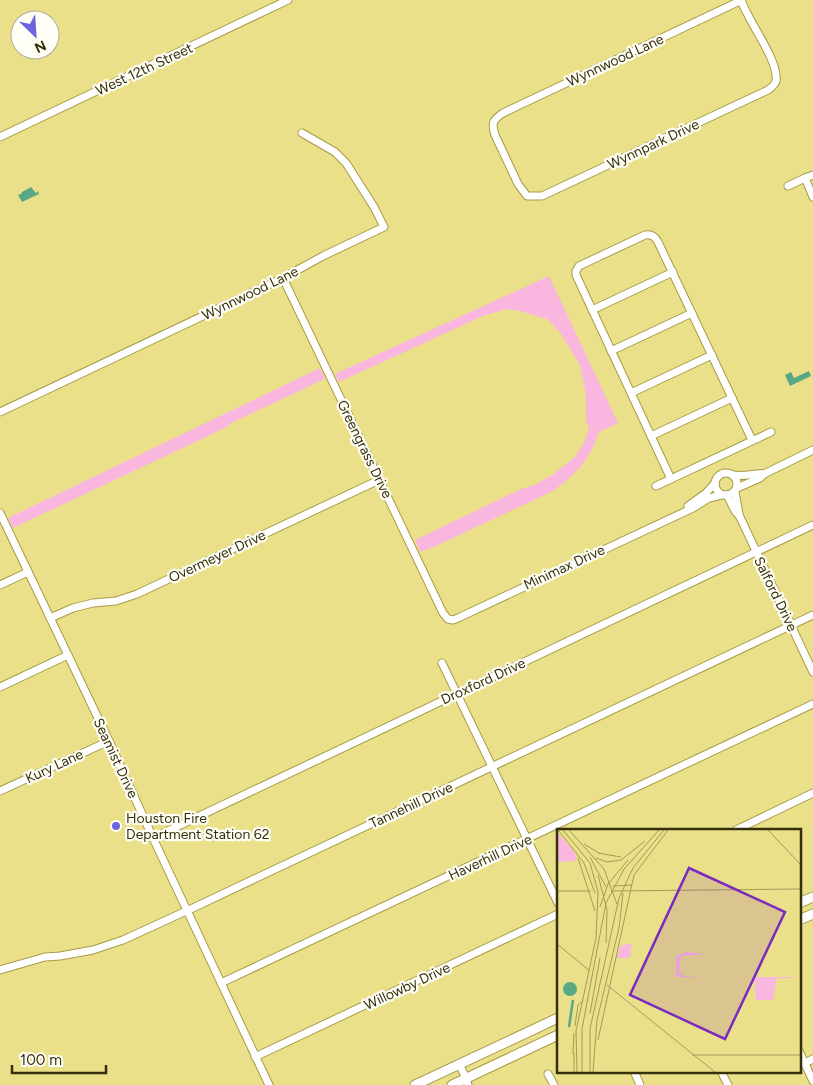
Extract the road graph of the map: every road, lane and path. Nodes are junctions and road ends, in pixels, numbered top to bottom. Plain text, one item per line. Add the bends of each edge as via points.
1 (288, 0) edge
2 (742, 0) edge
3 (302, 133) dead end
4 (0, 137) edge
5 (813, 175) edge
6 (805, 178) junction
7 (788, 186) dead end
8 (526, 196) joint
9 (813, 197) edge
10 (673, 272) junction
11 (283, 278) junction
12 (592, 310) junction
13 (692, 313) junction
14 (611, 351) junction
15 (712, 355) junction
16 (631, 393) junction
17 (732, 398) junction
18 (0, 412) edge
19 (771, 432) dead end
20 (651, 436) junction
21 (752, 440) junction
22 (813, 450) edge
23 (733, 474) junction
24 (764, 474) junction
25 (671, 479) junction
26 (379, 480) junction
27 (715, 483) junction
28 (656, 486) dead end
29 (730, 493) junction
30 (0, 512) edge
31 (680, 513) junction
32 (813, 525) edge
33 (756, 552) junction
34 (28, 572) junction
35 (0, 585) edge
36 (813, 615) edge
37 (50, 618) junction
38 (448, 619) joint
39 (791, 625) junction
40 (68, 655) junction
41 (442, 663) dead end
42 (813, 672) edge
43 (0, 687) edge
44 (457, 693) junction
45 (813, 704) edge
46 (108, 741) junction
47 (492, 766) junction
48 (0, 791) edge
49 (813, 793) edge
50 (738, 829) edge
51 (153, 838) junction
52 (527, 839) junction
53 (813, 897) edge
54 (557, 901) edge
55 (800, 903) edge
56 (187, 911) junction
57 (557, 914) edge
58 (813, 914) edge
59 (800, 920) edge
60 (0, 970) edge
61 (221, 984) junction
62 (557, 1018) edge
63 (557, 1036) edge
64 (800, 1054) edge
65 (255, 1057) junction
66 (813, 1059) edge
67 (805, 1063) junction
68 (460, 1064) junction
69 (634, 1072) edge
70 (722, 1072) edge
71 (548, 1074) dead end
72 (813, 1081) edge
73 (467, 1082) edge
74 (269, 1085) edge
75 (415, 1085) edge
76 (452, 1085) edge
77 (554, 1085) edge
78 (640, 1085) edge
79 (728, 1085) edge

1 - 4 street, West 12th Street
2 - 8 street, Wynnwood Lane via 503,113 494,121 495,135
2 - 8 street, Wynnpark Drive via 771,59 776,74 773,87 565,186 542,196
3 - 11 street, Wynnwood Lane via 335,152 346,163 384,227
5 - 6 street
6 - 7 street
6 - 9 street
10 - 12 street
10 - 12 street via 656,238 649,234 590,260 579,266 576,275
10 - 13 street
11 - 18 street, Wynnwood Lane
11 - 26 street, Greengrass Drive
12 - 14 street
13 - 14 street
13 - 15 street
14 - 16 street
15 - 16 street
15 - 17 street
16 - 20 street
17 - 20 street
17 - 21 street
19 - 21 street
20 - 25 street
21 - 25 street
22 - 24 street, Minimax Drive
23 - 24 street, Minimax Drive
23 - 27 street via 721,474
23 - 29 street via 738,480
24 - 29 street, Minimax Drive
25 - 28 street
26 - 37 street, Overmeyer Drive via 137,594 73,608
26 - 38 street, Greengrass Drive
27 - 29 street via 717,490
27 - 31 street, Minimax Drive
29 - 31 street, Minimax Drive via 709,498
29 - 33 street, Salford Drive
30 - 34 street, Seamist Drive
31 - 38 street, Minimax Drive via 458,618
32 - 33 street, Droxford Drive
33 - 39 street, Salford Drive
33 - 44 street, Droxford Drive
34 - 35 street
34 - 37 street, Seamist Drive
36 - 39 street, Tannehill Drive
37 - 40 street, Seamist Drive
39 - 42 street, Salford Drive
39 - 47 street, Tannehill Drive
40 - 43 street
40 - 46 street, Seamist Drive
41 - 44 street
44 - 47 street
44 - 51 street, Droxford Drive
45 - 52 street, Haverhill Drive
46 - 48 street, Kury Lane
46 - 51 street, Seamist Drive
47 - 52 street
47 - 56 street, Tannehill Drive
49 - 50 street
51 - 56 street, Seamist Drive
52 - 54 street
52 - 61 street, Haverhill Drive
53 - 55 main road
56 - 60 street, Tannehill Drive via 123,940 92,950 45,957
56 - 61 street, Seamist Drive
57 - 65 street, Willowby Drive
58 - 59 main road
61 - 65 street, Seamist Drive
62 - 68 main road
63 - 73 main road
64 - 67 street
65 - 74 street, Seamist Drive
66 - 67 street
67 - 72 street
68 - 73 street
68 - 75 main road
69 - 78 street
70 - 79 street
71 - 77 street
73 - 76 main road

